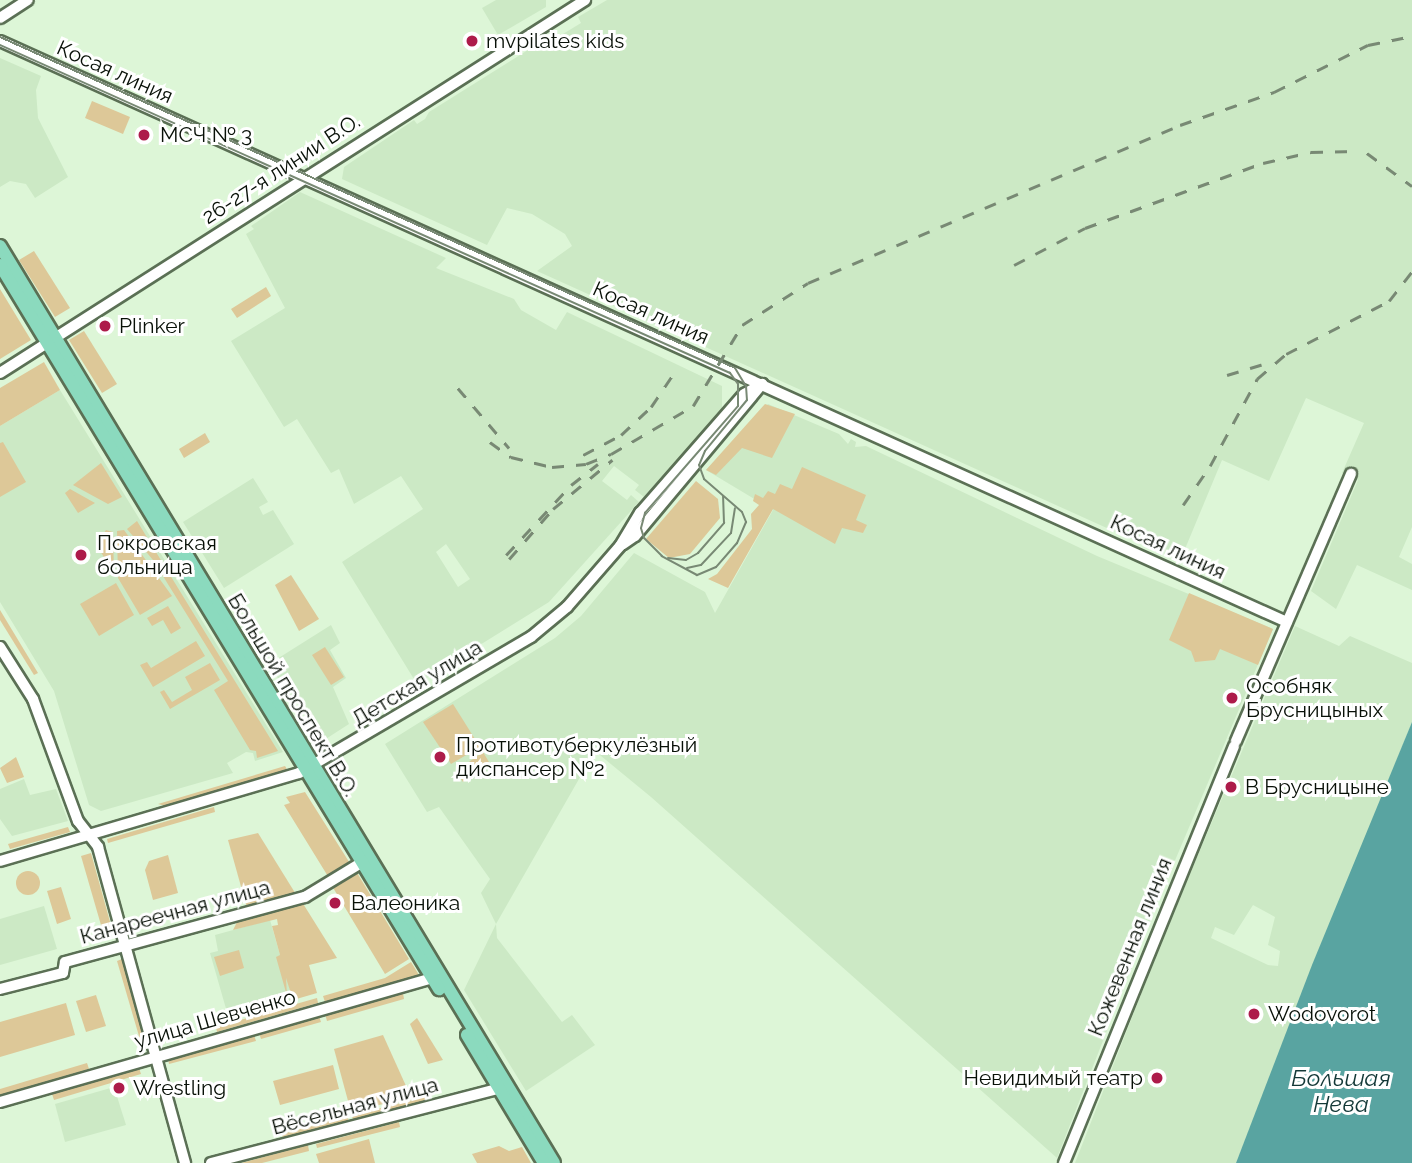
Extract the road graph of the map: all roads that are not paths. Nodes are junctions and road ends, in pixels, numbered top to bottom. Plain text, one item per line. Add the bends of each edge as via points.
1 (28, 0) edge
2 (585, 0) edge
3 (0, 18) edge
4 (0, 41) edge
5 (303, 177) junction
6 (0, 246) edge
7 (0, 265) edge
8 (51, 341) junction
9 (0, 373) edge
10 (762, 384) junction
11 (1351, 474) dead end
12 (1287, 622) junction
13 (0, 647) edge
14 (310, 768) junction
15 (88, 835) junction
16 (0, 861) edge
17 (361, 863) junction
18 (125, 945) junction
19 (436, 977) junction
20 (0, 989) edge
21 (156, 1056) junction
22 (504, 1087) junction
23 (0, 1102) edge
24 (186, 1163) edge
25 (211, 1163) edge
26 (544, 1163) edge
27 (554, 1163) edge
28 (1064, 1163) edge

1 - 3 street
2 - 5 street, 26-27-я линии В.О.
4 - 5 street, Косая линия
5 - 8 street, 26-27-я линии В.О.
5 - 10 street, Косая линия
6 - 8 main road, Большой проспект В.О.
7 - 8 main road, Большой проспект В.О.
8 - 9 street, 26-27-я линии В.О.
8 - 14 main road, Большой проспект В.О.
10 - 12 street, Косая линия
10 - 14 street, Детская улица via 744,394 567,607 531,637
11 - 12 street, Кожевенная линия
12 - 28 street, Кожевенная линия
13 - 15 street via 33,699 74,811
14 - 15 street, Детская улица
14 - 17 main road, Большой проспект В.О.
14 - 19 main road, Большой проспект В.О.
15 - 16 street, Детская улица
15 - 18 street via 98,847
17 - 18 street, Канареечная улица via 305,897
17 - 19 main road, Большой проспект В.О.
18 - 20 street, Канареечная улица via 65,961 63,973
18 - 21 street
19 - 21 street, улица Шевченко
19 - 22 main road, Большой проспект В.О.
21 - 23 street, улица Шевченко
21 - 24 street
22 - 25 street, Вёсельная улица
22 - 26 main road, Большой проспект В.О.
22 - 27 main road, Большой проспект В.О.

